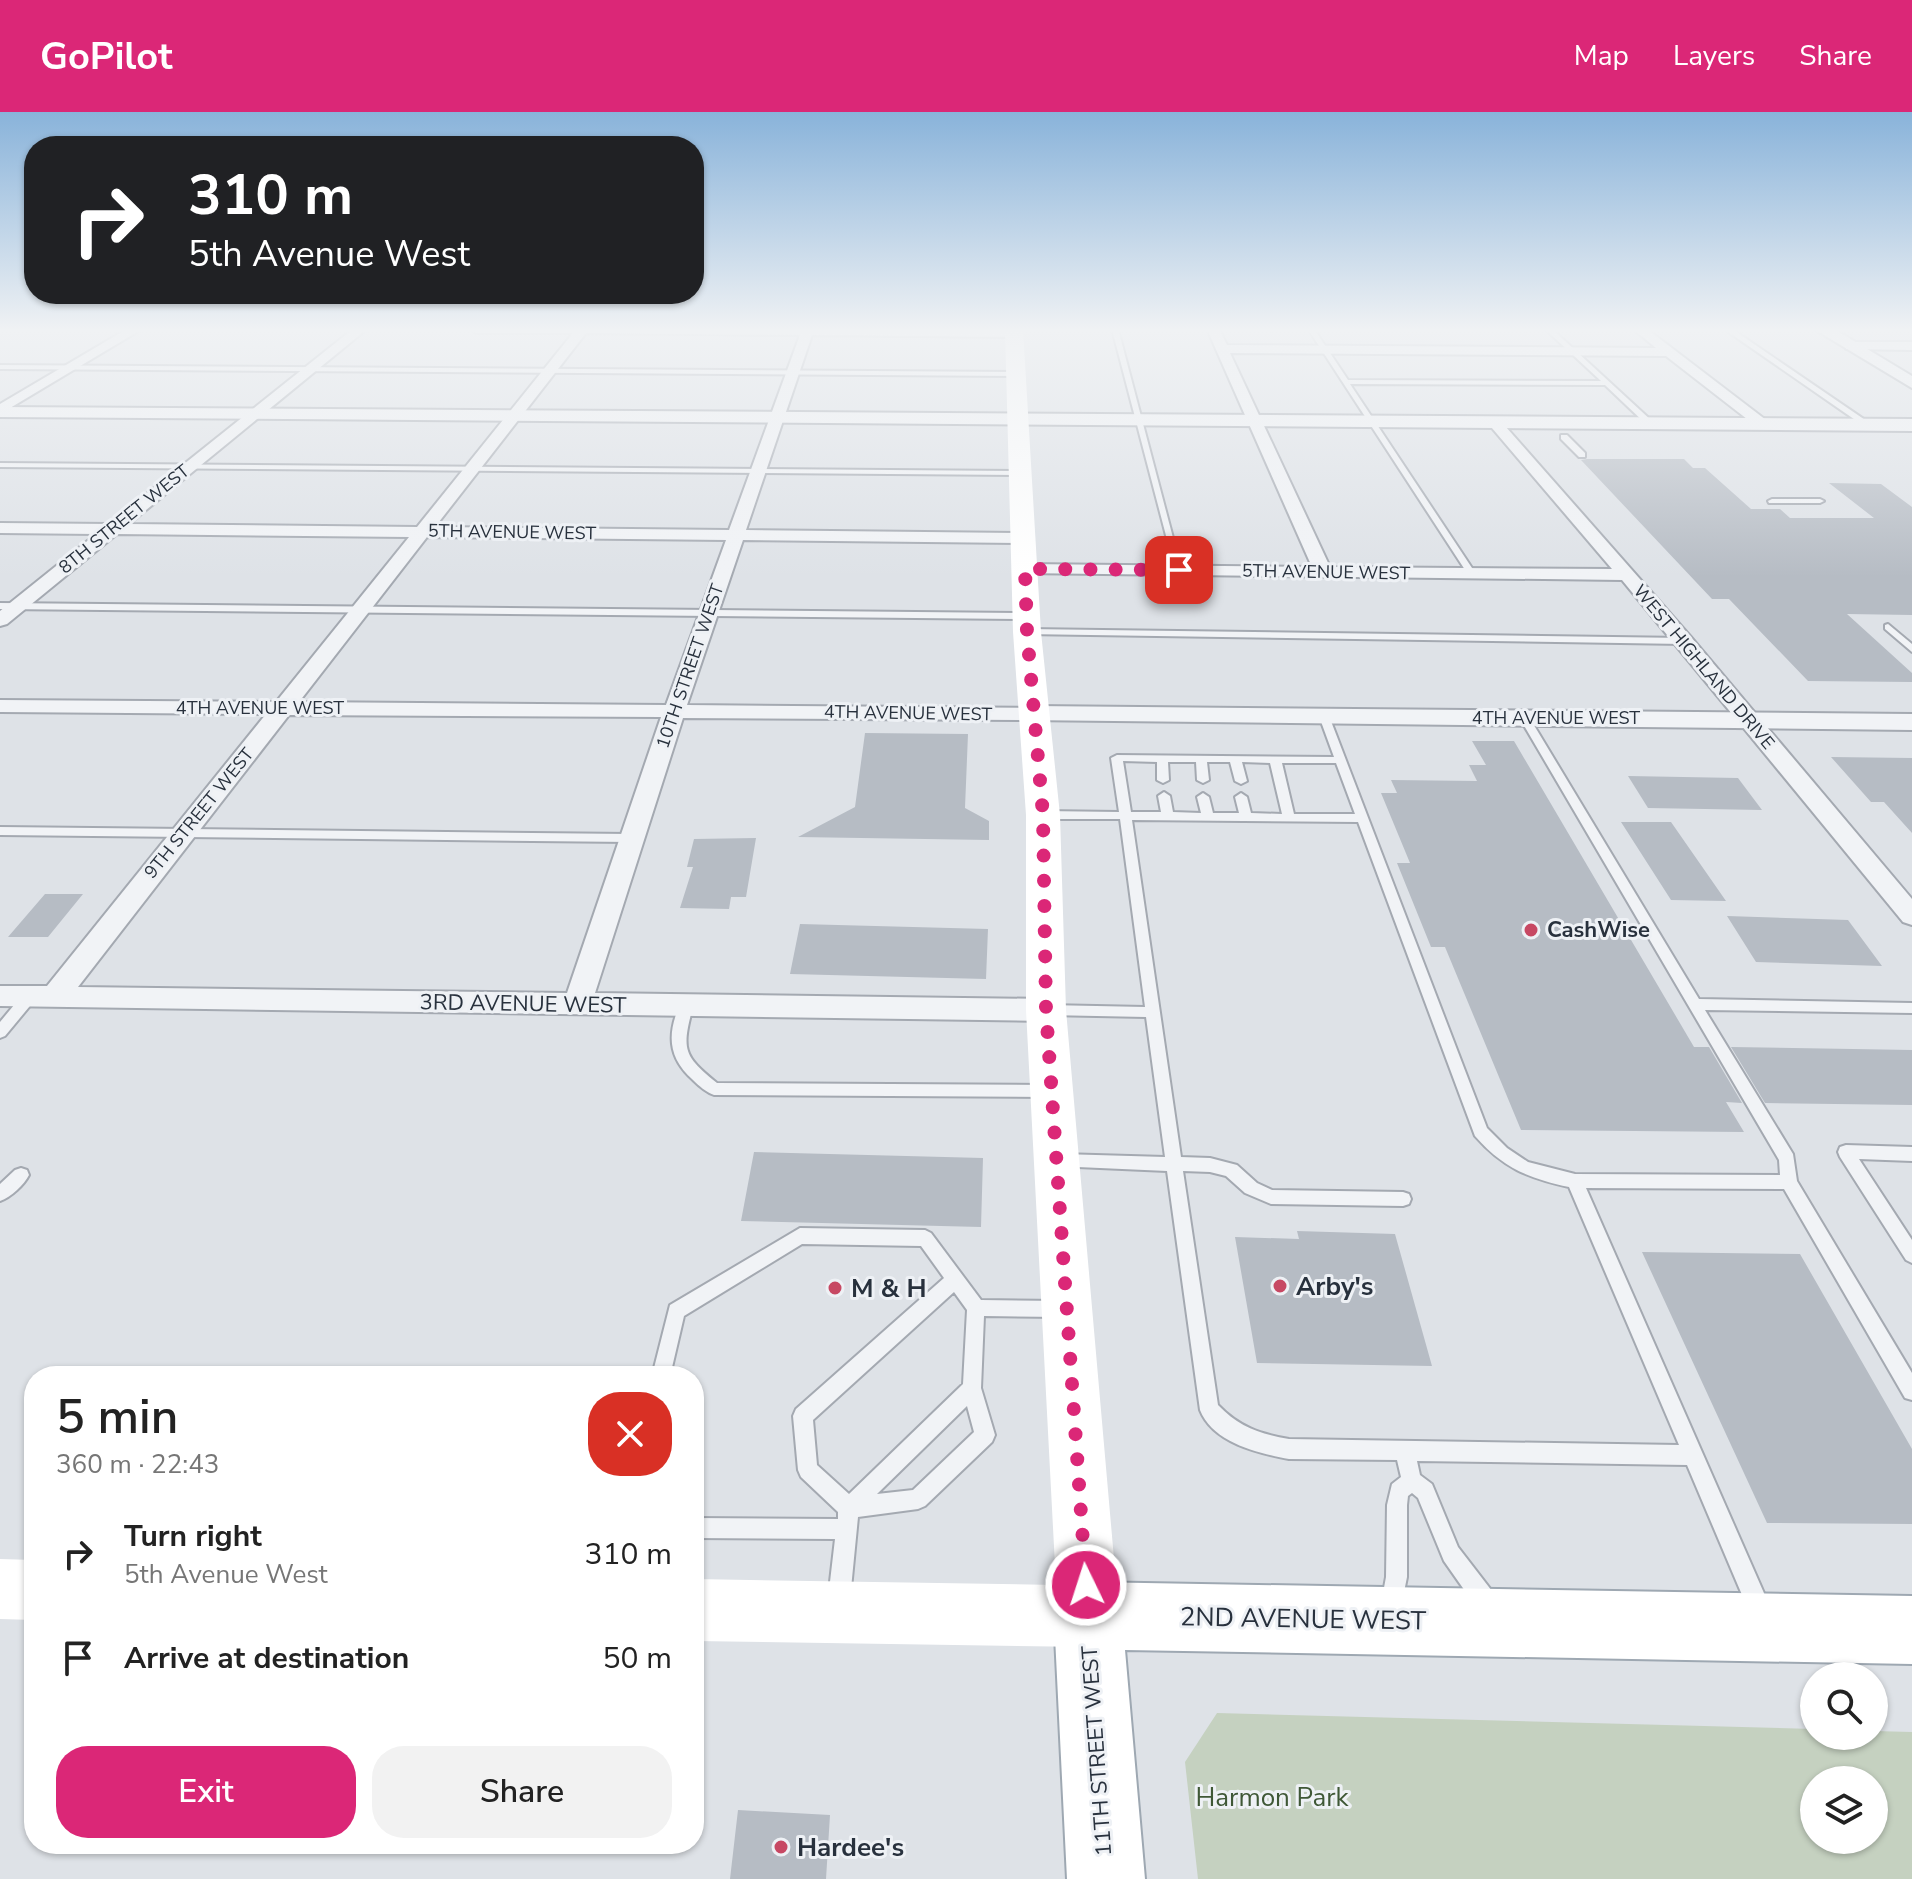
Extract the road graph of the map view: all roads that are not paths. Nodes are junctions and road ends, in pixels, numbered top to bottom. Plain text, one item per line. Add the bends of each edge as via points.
1 (39, 411) edge
2 (257, 411) edge
3 (518, 411) edge
4 (780, 411) edge
5 (1018, 411) edge
6 (1137, 411) edge
7 (1251, 411) edge
8 (1365, 411) edge
9 (1637, 411) edge
10 (1746, 411) edge
11 (1849, 411) edge
12 (254, 414) junction
13 (514, 416) junction
14 (778, 416) junction
15 (1018, 418) junction
16 (1139, 419) junction
17 (1255, 420) junction
18 (1371, 420) junction
19 (1493, 421) junction
20 (1649, 422) junction
21 (1761, 423) junction
22 (1867, 424) junction
23 (1912, 425) edge
24 (1564, 437) dead end
25 (1582, 455) dead end
26 (0, 465) edge
27 (189, 467) junction
28 (473, 468) junction
29 (759, 470) junction
30 (1021, 473) junction
31 (1772, 501) dead end
32 (1820, 501) dead end
33 (0, 528) edge
34 (113, 528) junction
35 (423, 531) junction
36 (736, 535) junction
37 (1024, 553) junction
38 (1179, 570) junction
39 (1324, 573) junction
40 (1472, 574) junction
41 (1627, 575) junction
42 (0, 606) edge
43 (17, 606) junction
44 (362, 610) junction
45 (709, 613) junction
46 (0, 620) edge
47 (1026, 624) junction
48 (1888, 627) dead end
49 (1684, 641) junction
50 (1912, 649) edge
51 (0, 706) edge
52 (283, 708) junction
53 (675, 711) junction
54 (1034, 714) junction
55 (1324, 716) junction
56 (1524, 717) junction
57 (1748, 719) junction
58 (1912, 722) edge
59 (1162, 758) junction
60 (1201, 758) junction
61 (1235, 759) junction
62 (1275, 759) junction
63 (1341, 760) junction
64 (1163, 780) dead end
65 (1203, 780) dead end
66 (1241, 781) dead end
67 (1164, 796) dead end
68 (1203, 797) dead end
69 (1241, 797) dead end
70 (1043, 815) junction
71 (1125, 816) junction
72 (1168, 817) junction
73 (1208, 817) junction
74 (1246, 817) junction
75 (1289, 818) junction
76 (1363, 818) junction
77 (0, 831) edge
78 (183, 832) junction
79 (630, 838) junction
80 (1912, 916) edge
81 (0, 996) edge
82 (42, 997) junction
83 (1693, 1004) junction
84 (577, 1005) junction
85 (686, 1006) junction
86 (1912, 1008) edge
87 (1046, 1010) junction
88 (1150, 1012) junction
89 (0, 1032) edge
90 (1052, 1091) junction
91 (1912, 1154) edge
92 (1057, 1161) junction
93 (1172, 1162) junction
94 (21, 1175) dead end
95 (1575, 1181) junction
96 (1789, 1182) junction
97 (0, 1194) edge
98 (1403, 1199) dead end
99 (1912, 1255) edge
100 (955, 1280) junction
101 (976, 1308) junction
102 (1067, 1309) junction
103 (663, 1366) edge
104 (972, 1388) junction
105 (1912, 1391) edge
106 (1404, 1450) junction
107 (1693, 1455) junction
108 (1412, 1481) junction
109 (848, 1518) junction
110 (704, 1527) edge
111 (0, 1589) edge
112 (24, 1590) edge
113 (704, 1610) edge
114 (837, 1612) junction
115 (1088, 1616) junction
116 (1378, 1621) junction
117 (1517, 1623) junction
118 (1767, 1627) junction
119 (1912, 1630) edge
120 (1106, 1879) edge

1 - 12 street
2 - 12 street, 8TH STREET WEST
3 - 13 street, 9TH STREET WEST
4 - 14 street, 10TH STREET WEST
5 - 15 main road, 11TH STREET WEST
6 - 16 lane
7 - 17 street
8 - 18 lane
9 - 20 lane
10 - 21 street
11 - 22 lane
12 - 13 street
12 - 27 street, 8TH STREET WEST
13 - 14 street
13 - 28 street, 9TH STREET WEST
14 - 15 street
14 - 29 street, 10TH STREET WEST
15 - 16 street
15 - 30 main road, 11TH STREET WEST
16 - 17 street
16 - 38 lane
17 - 18 street
17 - 39 street
18 - 19 street
18 - 40 lane
19 - 20 street
19 - 41 street, WEST HIGHLAND DRIVE
20 - 21 street via 1684,428
21 - 22 street
22 - 23 street
24 - 25 lane
26 - 27 lane
27 - 28 lane
27 - 34 street, 8TH STREET WEST
28 - 29 lane
28 - 35 street, 9TH STREET WEST
29 - 30 lane
29 - 36 street, 10TH STREET WEST
30 - 37 main road, 11TH STREET WEST
31 - 32 lane
33 - 34 street, 5TH AVENUE WEST
34 - 35 street, 5TH AVENUE WEST
34 - 43 street, 8TH STREET WEST
35 - 36 street, 5TH AVENUE WEST
35 - 44 street, 9TH STREET WEST
36 - 37 street, 5TH AVENUE WEST
36 - 45 street, 10TH STREET WEST
37 - 38 street, 5TH AVENUE WEST
37 - 47 main road, 11TH STREET WEST
38 - 39 street, 5TH AVENUE WEST
39 - 40 street, 5TH AVENUE WEST
40 - 41 street, 5TH AVENUE WEST
41 - 49 street, WEST HIGHLAND DRIVE
42 - 43 lane
43 - 44 lane
43 - 46 street, 8TH STREET WEST
44 - 45 lane
44 - 52 street, 9TH STREET WEST
45 - 47 lane
45 - 53 street, 10TH STREET WEST
47 - 49 lane
47 - 54 main road, 11TH STREET WEST
48 - 50 lane
49 - 57 street, WEST HIGHLAND DRIVE
51 - 52 street, 4TH AVENUE WEST
52 - 53 street, 4TH AVENUE WEST
52 - 78 street, 9TH STREET WEST
53 - 54 street, 4TH AVENUE WEST
53 - 79 street, 10TH STREET WEST
54 - 55 street, 4TH AVENUE WEST
54 - 70 main road, 11TH STREET WEST
55 - 56 street, 4TH AVENUE WEST
55 - 63 lane
56 - 57 street, 4TH AVENUE WEST
56 - 83 lane
57 - 58 street, 4TH AVENUE WEST
57 - 80 street, WEST HIGHLAND DRIVE
59 - 60 lane
59 - 64 lane
59 - 71 lane via 1117,758
60 - 61 lane
60 - 65 lane
61 - 62 lane
61 - 66 lane
62 - 63 lane
62 - 75 lane
63 - 76 lane
67 - 72 lane
68 - 73 lane
69 - 74 lane
70 - 71 lane
70 - 87 main road, 11TH STREET WEST
71 - 72 lane
71 - 88 lane
72 - 73 lane
73 - 74 lane
74 - 75 lane
75 - 76 lane
76 - 95 lane via 1481,1131 1499,1154 1527,1171
77 - 78 lane
78 - 79 lane
78 - 82 street, 9TH STREET WEST
79 - 84 street, 10TH STREET WEST
81 - 82 street, 3RD AVENUE WEST
82 - 84 street, 3RD AVENUE WEST
82 - 89 lane
83 - 86 lane
83 - 96 lane via 1787,1159
84 - 85 street, 3RD AVENUE WEST
85 - 87 street, 3RD AVENUE WEST
85 - 90 lane via 677,1038 682,1064 714,1089
87 - 88 lane
87 - 90 main road, 11TH STREET WEST
88 - 93 lane
90 - 92 main road, 11TH STREET WEST
91 - 99 lane via 1846,1152
92 - 93 lane
92 - 102 main road, 11TH STREET WEST
93 - 98 lane via 1231,1170 1271,1197
93 - 106 lane via 1209,1410 1229,1431 1257,1444
94 - 97 lane
95 - 96 lane
95 - 107 lane
96 - 105 lane
100 - 101 lane
100 - 103 lane via 925,1238 800,1236 676,1311
100 - 109 lane via 803,1416 808,1470
101 - 102 lane
101 - 104 lane
102 - 115 main road, 11TH STREET WEST
104 - 109 lane
104 - 109 lane via 985,1435 918,1499
106 - 107 lane
106 - 108 lane
107 - 118 lane
108 - 116 lane via 1399,1491 1393,1602
108 - 117 lane via 1425,1491 1451,1554 1479,1594
109 - 110 lane
109 - 114 lane
111 - 112 main road
113 - 114 main road, 2ND AVENUE WEST
114 - 115 main road, 2ND AVENUE WEST
115 - 116 main road, 2ND AVENUE WEST
115 - 120 main road, 11TH STREET WEST
116 - 117 main road, 2ND AVENUE WEST
117 - 118 main road, 2ND AVENUE WEST
118 - 119 main road, 2ND AVENUE WEST

